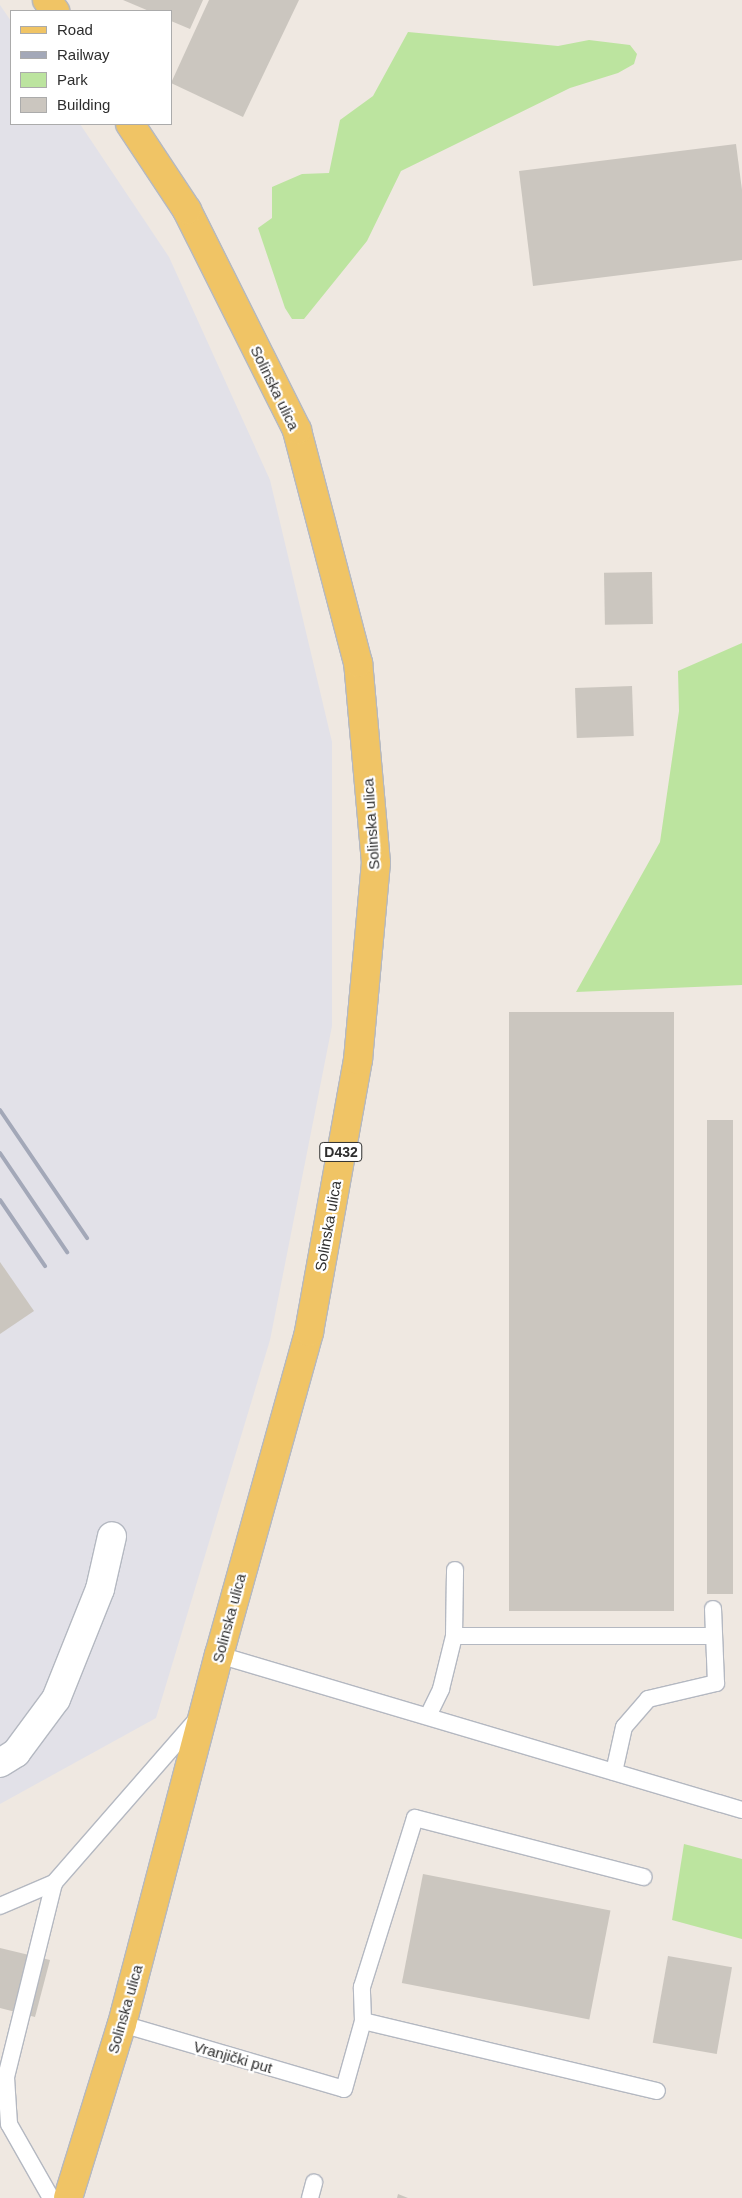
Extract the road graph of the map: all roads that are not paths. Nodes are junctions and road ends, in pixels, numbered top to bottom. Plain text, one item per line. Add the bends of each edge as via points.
1 (131, 125) edge
2 (112, 1536) dead end
3 (455, 1570) dead end
4 (713, 1609) dead end
5 (454, 1636) junction
6 (714, 1636) junction
7 (218, 1655) junction
8 (205, 1711) junction
9 (428, 1716) junction
10 (0, 1763) edge
11 (614, 1772) junction
12 (742, 1810) edge
13 (643, 1877) dead end
14 (54, 1883) junction
15 (0, 1906) edge
16 (363, 2021) junction
17 (122, 2024) junction
18 (657, 2090) dead end
19 (5, 2123) edge
20 (51, 2198) edge
21 (68, 2198) edge

1 - 7 main road, Solinska ulica / D432 via 187,210 297,430 358,663 376,863 358,1060 309,1332
2 - 10 street via 100,1589 56,1699 16,1753
3 - 5 lane
4 - 6 lane
5 - 6 lane
5 - 9 lane via 441,1689
6 - 11 lane via 716,1683 648,1699 624,1726
7 - 8 main road, Solinska ulica / D432
7 - 9 lane
8 - 14 lane
8 - 17 main road, Solinska ulica / D432
9 - 11 lane
11 - 12 lane
13 - 16 lane via 415,1818 362,1987
14 - 15 lane
14 - 19 lane via 6,2077
16 - 17 lane, Vranjički put via 344,2089
16 - 18 lane
17 - 21 main road, Solinska ulica / D432
19 - 20 lane

